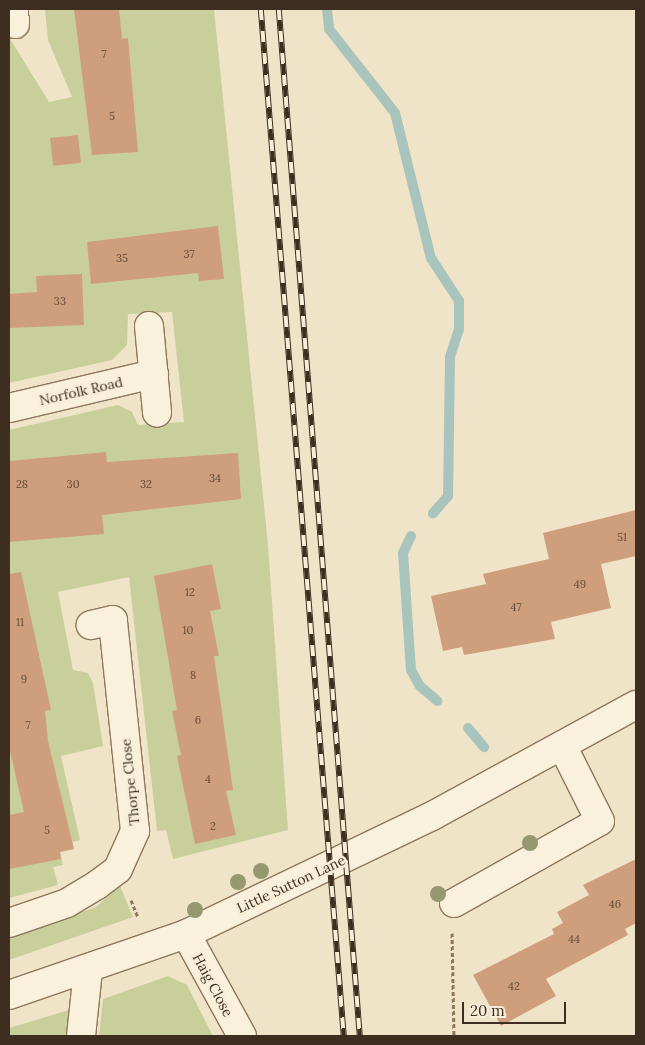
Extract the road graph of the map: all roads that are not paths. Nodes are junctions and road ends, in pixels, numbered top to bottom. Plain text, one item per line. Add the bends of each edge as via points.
1 (149, 326) dead end
2 (154, 374) junction
3 (9, 408) edge
4 (158, 413) dead end
5 (91, 625) dead end
6 (636, 705) edge
7 (563, 747) junction
8 (454, 902) road end
9 (9, 923) edge
10 (186, 934) junction
11 (88, 971) junction
12 (9, 995) edge
13 (81, 1036) edge
14 (242, 1036) edge

1 - 2 street
2 - 3 street, Norfolk Road
2 - 4 street
5 - 9 street, Thorpe Close via 113,620 135,831 118,869 97,885 67,904
6 - 7 street, Little Sutton Lane
7 - 8 street via 600,821
7 - 10 street, Little Sutton Lane via 432,816
10 - 11 street, Little Sutton Lane
10 - 14 street, Haig Close
11 - 12 street, Little Sutton Lane
11 - 13 street

